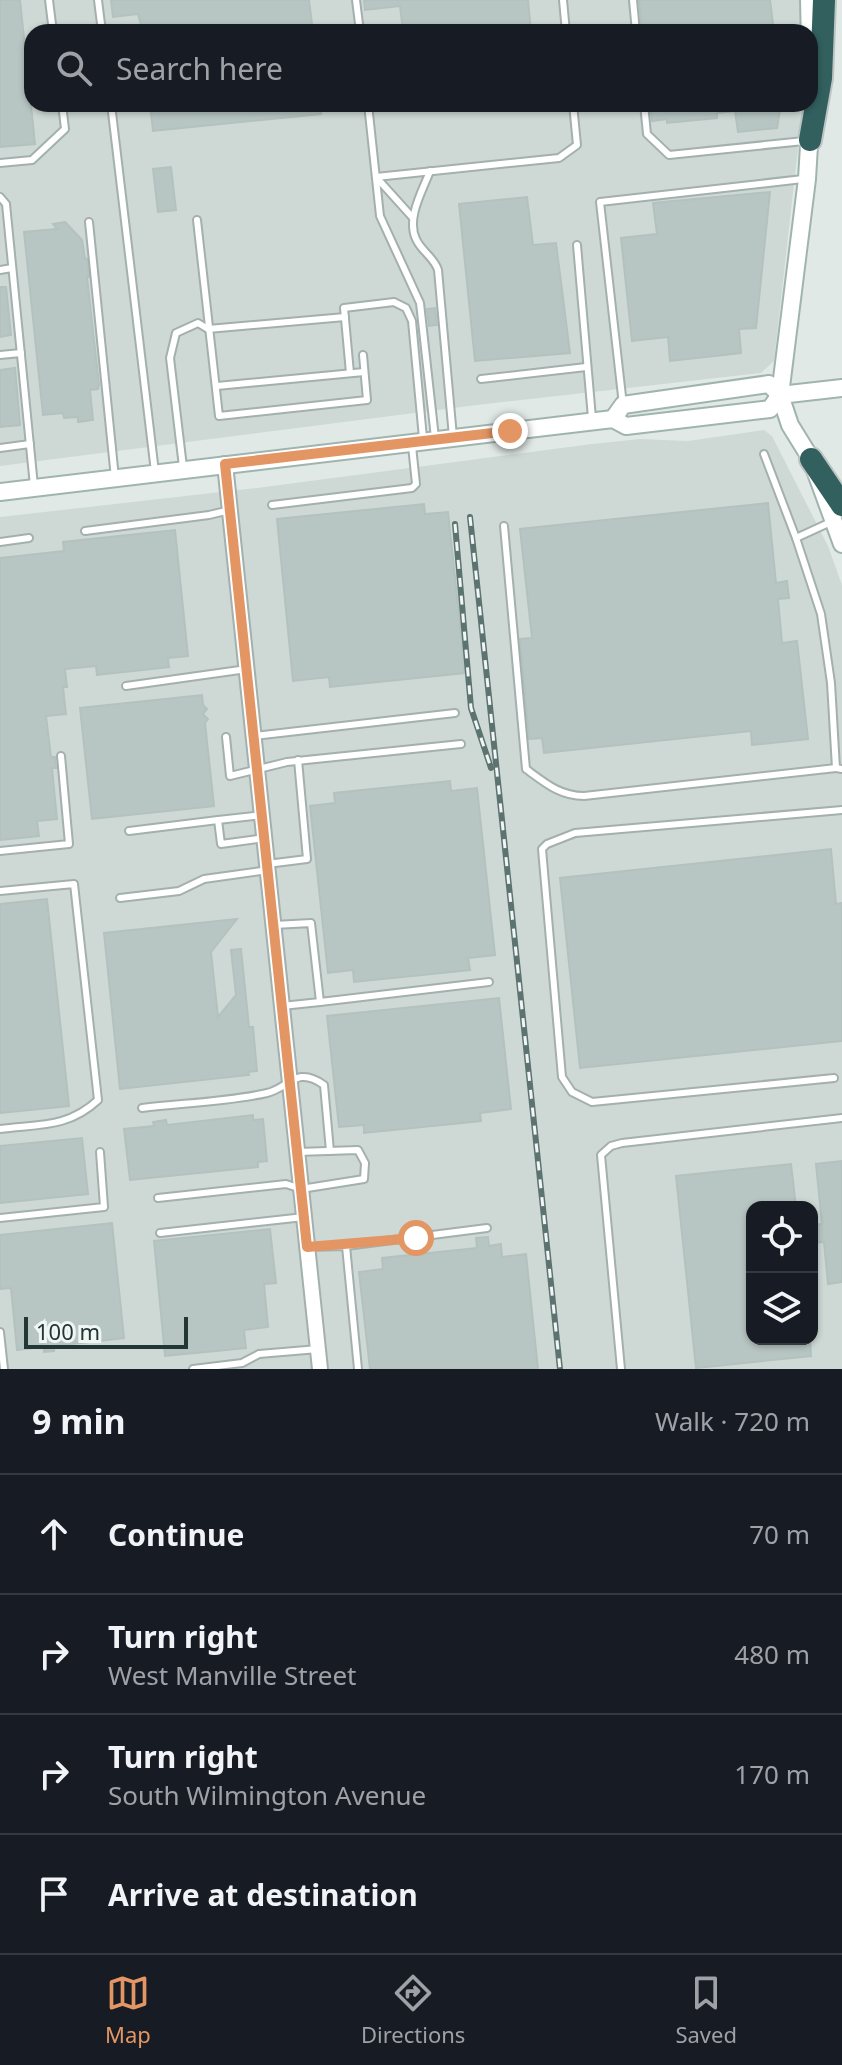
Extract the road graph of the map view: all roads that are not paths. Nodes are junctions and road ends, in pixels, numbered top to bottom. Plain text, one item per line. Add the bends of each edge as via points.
1 (49, 0) edge
2 (98, 0) edge
3 (356, 0) edge
4 (563, 0) edge
5 (633, 0) edge
6 (809, 0) edge
7 (824, 0) edge
8 (52, 24) edge
9 (101, 24) edge
10 (359, 24) edge
11 (565, 24) edge
12 (635, 24) edge
13 (809, 24) edge
14 (818, 95) edge
15 (63, 112) edge
16 (112, 112) edge
17 (369, 112) edge
18 (574, 112) edge
19 (645, 112) edge
20 (810, 112) edge
21 (815, 112) edge
22 (810, 140) junction
23 (0, 163) edge
24 (430, 171) junction
25 (376, 177) junction
26 (807, 179) junction
27 (0, 197) edge
28 (413, 218) junction
29 (197, 220) dead end
30 (89, 222) dead end
31 (577, 245) dead end
32 (12, 268) junction
33 (0, 270) edge
34 (345, 317) junction
35 (208, 329) junction
36 (21, 353) junction
37 (0, 355) edge
38 (363, 355) dead end
39 (586, 367) junction
40 (364, 372) junction
41 (350, 373) junction
42 (481, 379) dead end
43 (217, 386) junction
44 (842, 388) edge
45 (780, 395) junction
46 (623, 405) junction
47 (613, 419) junction
48 (593, 421) junction
49 (453, 437) junction
50 (424, 441) junction
51 (30, 444) junction
52 (0, 448) edge
53 (764, 454) dead end
54 (811, 459) joint
55 (225, 464) junction
56 (183, 469) junction
57 (155, 472) junction
58 (115, 478) junction
59 (35, 488) junction
60 (0, 492) edge
61 (272, 505) dead end
62 (230, 510) junction
63 (838, 513) edge
64 (504, 526) dead end
65 (85, 531) dead end
66 (29, 538) dead end
67 (796, 538) junction
68 (0, 542) edge
69 (842, 544) edge
70 (247, 669) junction
71 (126, 686) dead end
72 (455, 713) dead end
73 (254, 736) junction
74 (226, 737) dead end
75 (461, 744) dead end
76 (61, 756) dead end
77 (298, 760) junction
78 (258, 769) junction
79 (839, 769) edge
80 (842, 810) edge
81 (262, 815) junction
82 (218, 820) junction
83 (129, 831) dead end
84 (265, 838) junction
85 (0, 851) edge
86 (267, 867) junction
87 (0, 891) edge
88 (120, 898) dead end
89 (274, 925) junction
90 (489, 982) dead end
91 (320, 1002) junction
92 (282, 1006) junction
93 (834, 1078) dead end
94 (290, 1079) junction
95 (142, 1108) dead end
96 (842, 1118) edge
97 (0, 1129) edge
98 (330, 1151) junction
99 (100, 1152) dead end
100 (297, 1152) junction
101 (301, 1189) junction
102 (158, 1198) dead end
103 (304, 1217) junction
104 (0, 1218) edge
105 (487, 1228) dead end
106 (160, 1233) dead end
107 (346, 1246) junction
108 (307, 1247) junction
109 (0, 1332) edge
110 (318, 1349) junction
111 (4, 1369) edge
112 (193, 1369) edge
113 (320, 1369) edge
114 (358, 1369) edge
115 (621, 1369) edge

1 - 8 lane
2 - 9 lane
3 - 10 lane
4 - 11 lane
5 - 12 lane
6 - 13 main road
7 - 14 highway
15 - 23 lane via 65,129 32,160
16 - 57 lane
17 - 25 lane
18 - 24 lane via 577,145 559,158
19 - 22 lane via 647,134 669,155
20 - 22 main road
21 - 22 highway
22 - 26 main road
24 - 25 lane
24 - 28 lane
25 - 28 lane
25 - 50 lane via 380,216 420,303
26 - 45 main road
26 - 46 lane via 600,202
27 - 32 lane via 6,204
28 - 49 lane via 416,239 438,270
29 - 35 lane
30 - 58 lane
31 - 39 lane
32 - 33 lane
32 - 36 lane
34 - 35 lane
34 - 41 lane
34 - 50 lane via 344,308 394,302 406,308 412,321
35 - 43 lane
35 - 56 lane via 198,323 176,333 170,358
36 - 37 lane
36 - 51 lane
38 - 40 lane
39 - 42 lane
39 - 48 lane
40 - 41 lane
40 - 43 lane via 367,400 219,416
41 - 43 lane
44 - 45 main road
45 - 46 main road via 769,384
45 - 47 main road via 770,409 626,426
45 - 54 main road via 790,425
46 - 47 main road
47 - 48 main road
48 - 49 main road
49 - 50 main road
50 - 55 main road
50 - 61 lane via 412,488
51 - 52 lane
51 - 59 lane
53 - 67 lane
54 - 63 highway
55 - 56 main road
55 - 62 street
56 - 57 main road
57 - 58 main road
58 - 59 main road
59 - 60 main road
62 - 65 lane
62 - 70 street
63 - 67 lane
63 - 69 main road
64 - 79 lane via 526,769 534,775 566,796 584,796
66 - 68 lane
67 - 79 lane via 821,614
70 - 71 lane
70 - 73 street
72 - 73 lane
73 - 78 street
74 - 78 lane via 230,776
75 - 77 lane
76 - 85 lane via 69,844
77 - 78 lane
77 - 86 lane via 307,859
78 - 81 street
80 - 93 lane via 575,833 542,849 562,1077 572,1092 592,1102
81 - 82 lane
81 - 84 street
82 - 83 lane
82 - 84 lane via 221,844
84 - 86 street
86 - 88 lane via 204,879 179,891
86 - 89 street
87 - 97 lane via 74,884 98,1100 68,1121
89 - 91 lane via 311,923
89 - 92 street
90 - 91 lane
91 - 92 lane
92 - 94 street
94 - 95 lane via 272,1093
94 - 98 lane via 314,1078 324,1085
94 - 100 street
96 - 115 lane via 622,1143 601,1155
98 - 100 lane
98 - 101 lane via 361,1152 364,1179
99 - 104 lane via 104,1207
100 - 101 street
101 - 102 lane via 286,1184
101 - 103 street
103 - 106 lane
103 - 108 street
105 - 107 lane
107 - 108 lane
107 - 114 lane
108 - 110 street
109 - 111 lane
110 - 112 lane via 259,1354 242,1363
110 - 113 street

